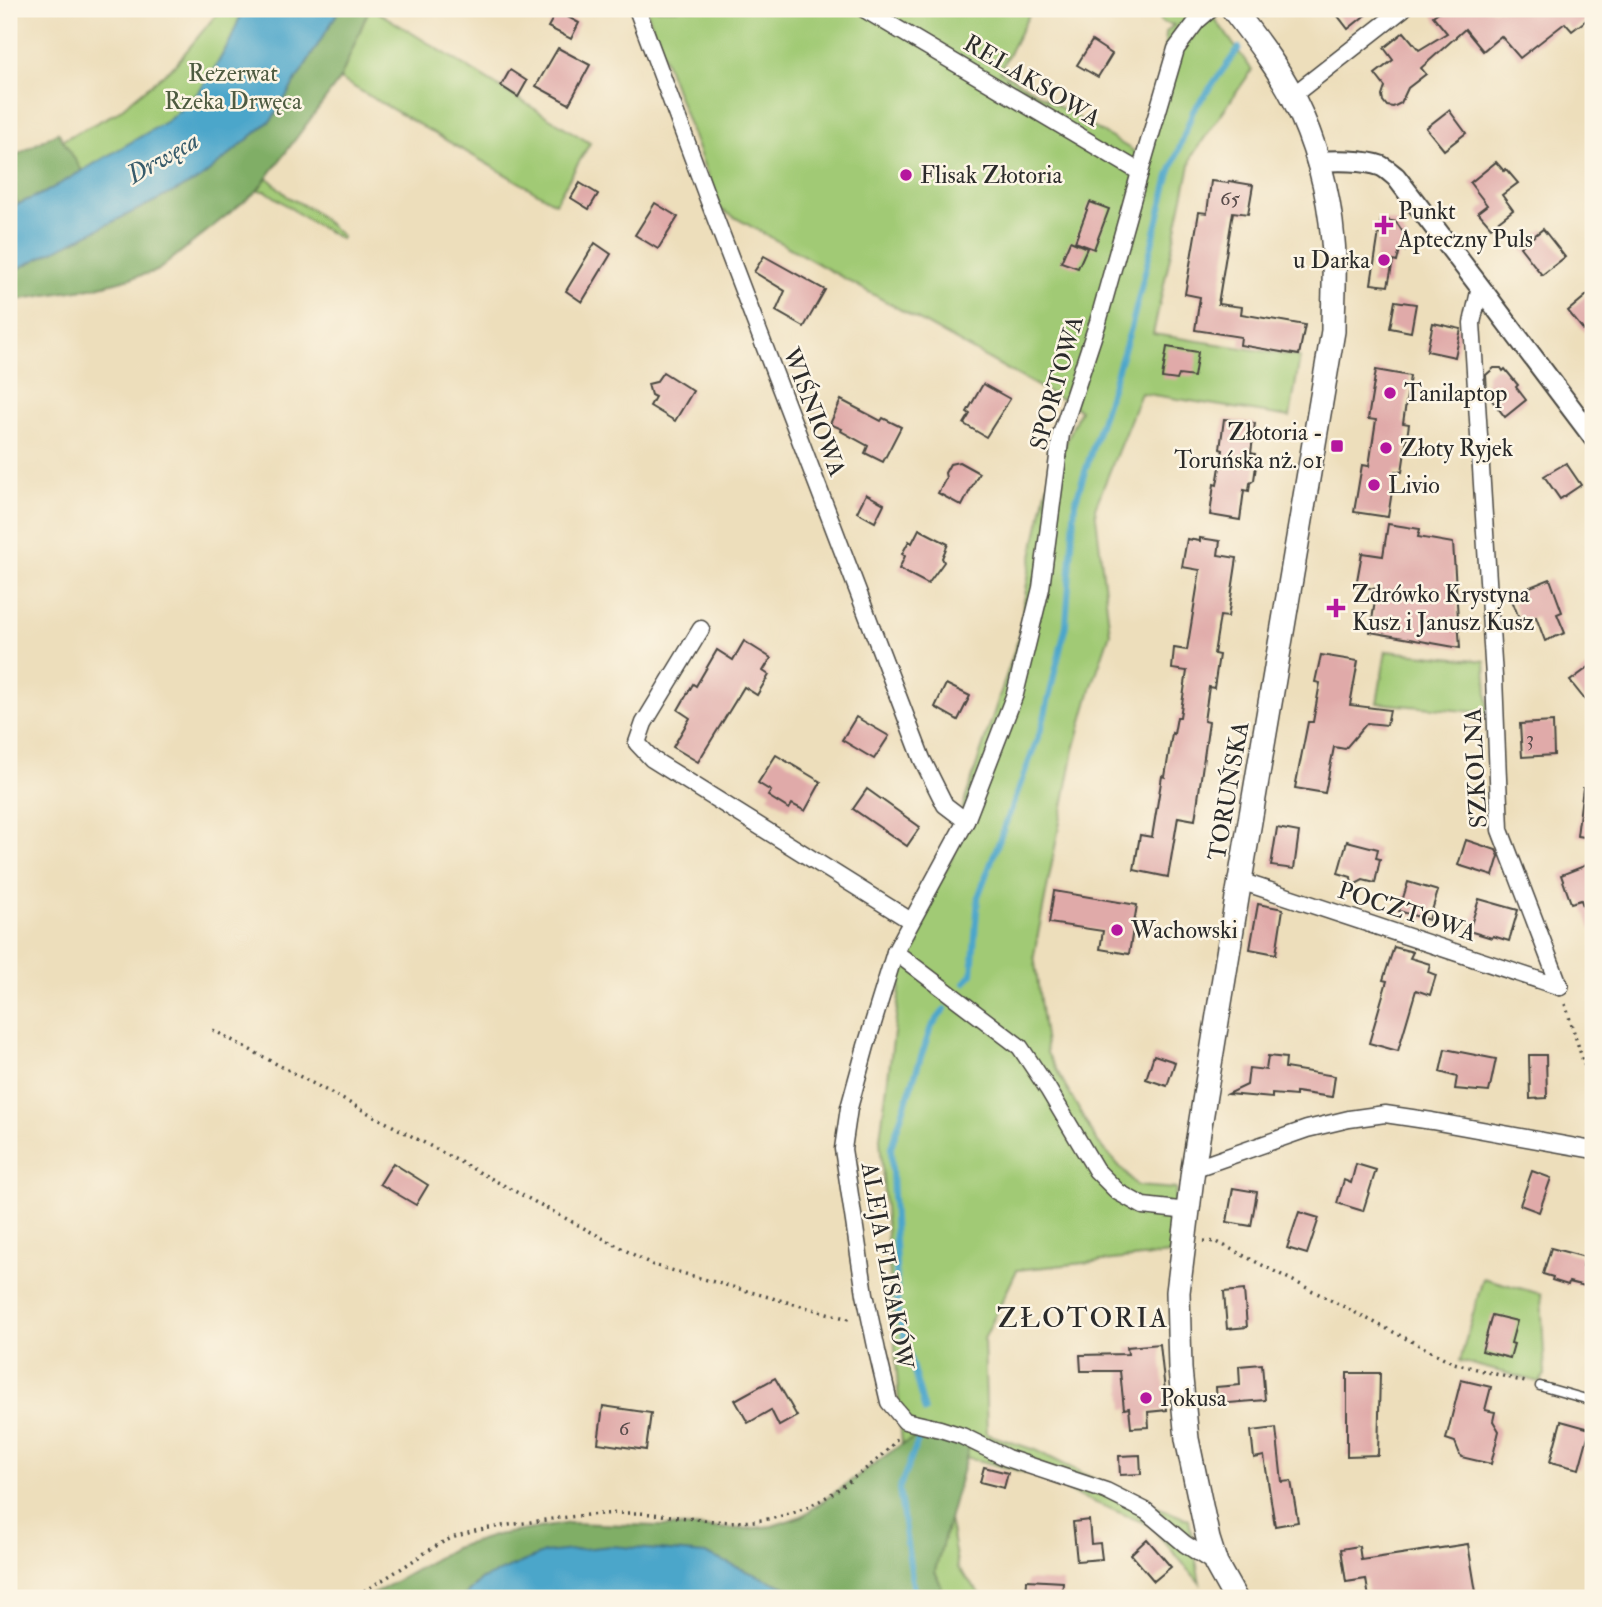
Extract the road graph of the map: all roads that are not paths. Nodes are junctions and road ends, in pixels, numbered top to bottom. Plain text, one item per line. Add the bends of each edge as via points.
1 (637, 9) edge
2 (864, 9) edge
3 (1211, 9) edge
4 (1233, 9) edge
5 (1403, 9) edge
6 (1292, 96) junction
7 (1317, 162) junction
8 (1140, 172) junction
9 (1480, 286) junction
10 (1593, 437) edge
11 (701, 629) dead end
12 (966, 821) junction
13 (1240, 881) junction
14 (911, 921) junction
15 (895, 952) junction
16 (1560, 987) joint
17 (1593, 1150) edge
18 (1193, 1169) junction
19 (1188, 1211) junction
20 (1540, 1386) road end
21 (1593, 1401) edge
22 (1216, 1564) junction
23 (1235, 1598) edge

1 - 12 street, WIŚNIOWA via 922,759 945,805
2 - 8 street, RELAKSOWA
3 - 8 street, SPORTOWA via 1177,49
4 - 6 main road, TORUŃSKA
5 - 6 street
6 - 7 main road, TORUŃSKA
7 - 9 street via 1367,163 1388,170
7 - 13 main road, TORUŃSKA via 1333,243 1333,331
8 - 12 street, SPORTOWA via 1061,435 1041,588 1016,694
9 - 10 street
9 - 16 street, SZKOLNA via 1472,323 1500,830
11 - 14 street via 643,723 637,743 652,759
12 - 14 street, ALEJA FLISAKÓW
13 - 16 street, POCZTOWA
13 - 18 main road, TORUŃSKA
14 - 15 street, ALEJA FLISAKÓW
15 - 19 street via 1020,1047 1096,1170 1118,1192 1143,1206
15 - 22 street, ALEJA FLISAKÓW via 849,1108 843,1149 865,1294 889,1402 905,1422 962,1436 1007,1458 1106,1491 1146,1511
17 - 18 street via 1385,1114 1307,1129
18 - 19 main road, TORUŃSKA
19 - 22 main road, TORUŃSKA via 1178,1292 1180,1369 1186,1439
20 - 21 lane
22 - 23 main road, TORUŃSKA

